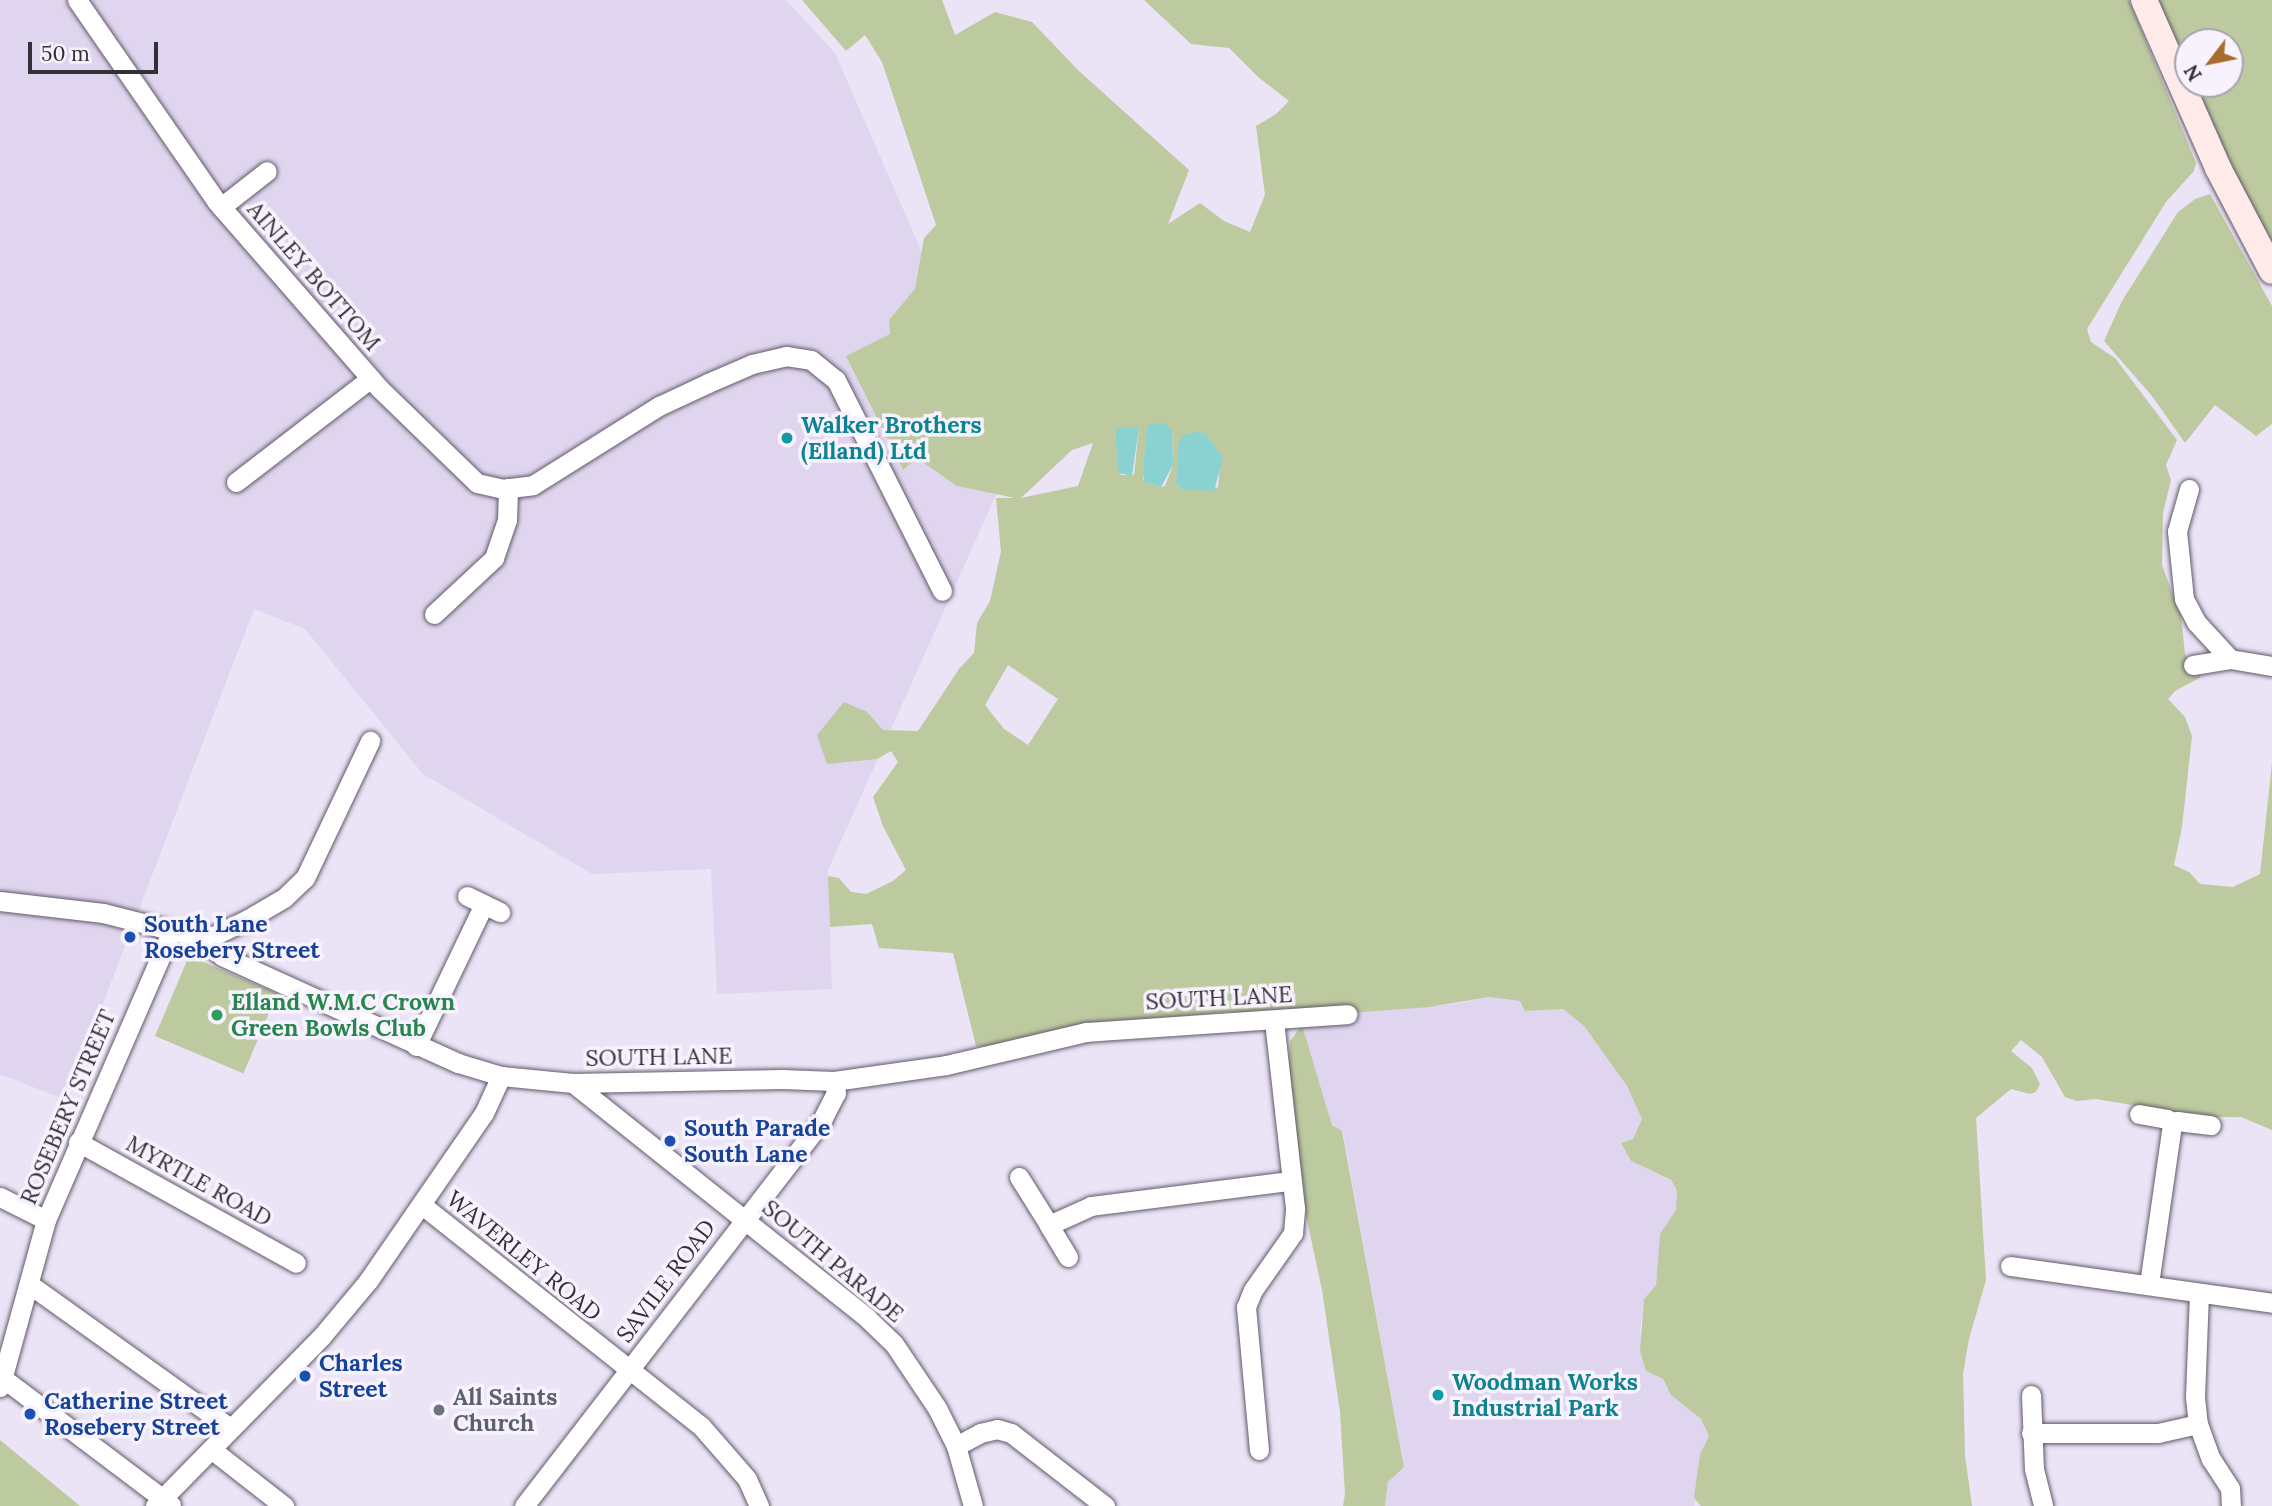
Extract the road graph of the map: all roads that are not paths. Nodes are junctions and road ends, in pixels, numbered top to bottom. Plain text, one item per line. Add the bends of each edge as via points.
1 (77, 0) edge
2 (2144, 0) edge
3 (267, 171) dead end
4 (221, 207) junction
5 (2272, 271) edge
6 (370, 377) junction
7 (236, 482) dead end
8 (508, 488) junction
9 (2189, 489) dead end
10 (942, 592) dead end
11 (435, 614) dead end
12 (2230, 659) junction
13 (2193, 665) dead end
14 (2272, 666) edge
15 (370, 741) dead end
16 (0, 901) edge
17 (484, 904) dead end
18 (171, 932) junction
19 (198, 937) junction
20 (1348, 1014) dead end
21 (1274, 1021) junction
22 (416, 1046) junction
23 (501, 1076) junction
24 (834, 1081) junction
25 (573, 1083) junction
26 (2139, 1114) dead end
27 (2172, 1124) junction
28 (2211, 1125) dead end
29 (78, 1142) junction
30 (1019, 1177) dead end
31 (1290, 1181) junction
32 (0, 1197) edge
33 (422, 1205) junction
34 (46, 1220) junction
35 (744, 1220) junction
36 (1049, 1224) junction
37 (1068, 1256) dead end
38 (296, 1263) dead end
39 (2010, 1266) dead end
40 (30, 1284) junction
41 (2149, 1284) junction
42 (2199, 1293) junction
43 (2272, 1303) edge
44 (629, 1371) junction
45 (1, 1380) edge
46 (2031, 1395) dead end
47 (2198, 1424) junction
48 (230, 1428) junction
49 (2031, 1433) junction
50 (956, 1446) junction
51 (211, 1449) junction
52 (1259, 1450) dead end
53 (163, 1503) edge
54 (285, 1506) edge
55 (524, 1506) edge
56 (759, 1506) edge
57 (973, 1506) edge
58 (1105, 1506) edge
59 (2043, 1506) edge
60 (2231, 1506) edge

1 - 4 street, AINLEY BOTTOM
2 - 5 street via 2218,168
3 - 4 street, AINLEY BOTTOM
4 - 6 street, AINLEY BOTTOM
6 - 7 street, AINLEY BOTTOM
6 - 8 street, AINLEY BOTTOM via 477,483
8 - 10 street, AINLEY BOTTOM via 533,485 659,406 752,364 786,356 811,360 836,380
8 - 11 street via 507,520 494,558
9 - 12 street via 2177,531 2185,599 2196,622
12 - 13 street
12 - 14 street
15 - 19 street via 305,878 284,898 248,919 211,937
16 - 18 street, SOUTH LANE via 103,913
17 - 22 street
18 - 19 street, SOUTH LANE
18 - 29 street, ROSEBERY STREET
19 - 22 street, SOUTH LANE via 222,956
20 - 21 street, SOUTH LANE
21 - 24 street, SOUTH LANE via 1086,1031 946,1065
21 - 31 street
22 - 23 street, SOUTH LANE
23 - 25 street, SOUTH LANE
23 - 33 street via 484,1113
24 - 25 street, SOUTH LANE
24 - 35 street, SAVILE ROAD via 836,1093 822,1120
25 - 35 street, SOUTH PARADE
26 - 27 street
27 - 28 street
27 - 41 street
29 - 34 street, ROSEBERY STREET
29 - 38 street, MYRTLE ROAD
30 - 36 street
31 - 36 street via 1091,1206
31 - 52 street via 1293,1233 1246,1307
32 - 34 street
33 - 44 street, WAVERLEY ROAD
33 - 48 street via 322,1336
34 - 40 street, ROSEBERY STREET
35 - 44 street, SAVILE ROAD
35 - 50 street, SOUTH PARADE via 894,1344 937,1408
36 - 37 street
39 - 41 street
40 - 45 street, ROSEBERY STREET
40 - 48 street
41 - 42 street
42 - 43 street
42 - 47 street
44 - 55 street, SAVILE ROAD
44 - 56 street, WAVERLEY ROAD via 726,1451 747,1479
45 - 53 street
46 - 49 street
47 - 49 street via 2158,1433
47 - 60 street via 2211,1459 2230,1489
48 - 51 street
49 - 59 street
50 - 57 street, SOUTH PARADE
50 - 58 street via 980,1433 997,1429 1011,1433
51 - 53 street
51 - 54 street

